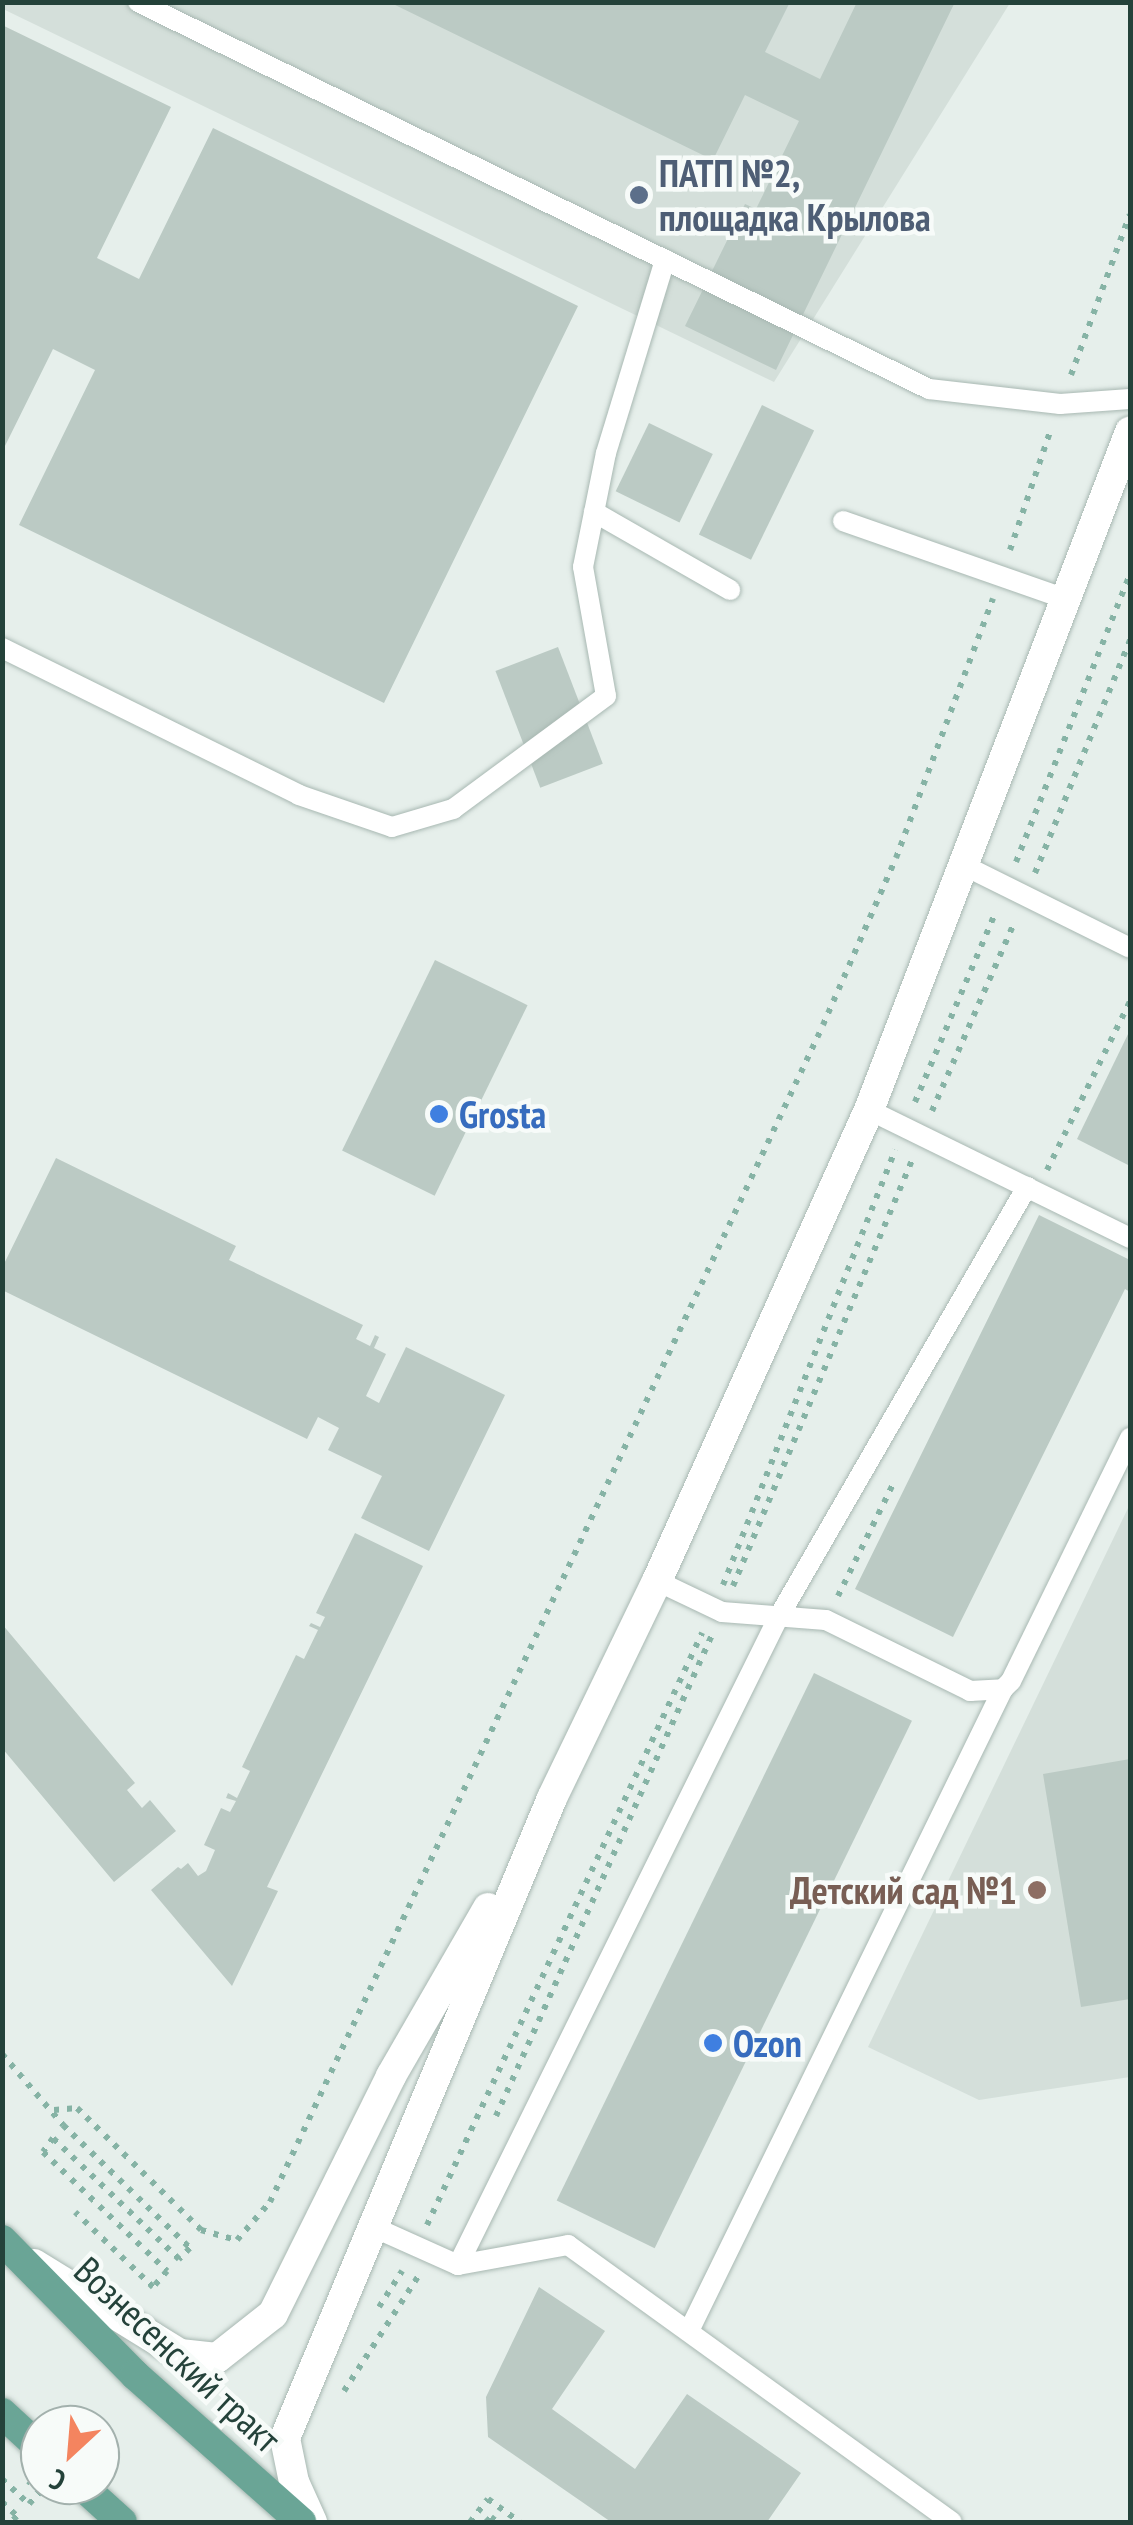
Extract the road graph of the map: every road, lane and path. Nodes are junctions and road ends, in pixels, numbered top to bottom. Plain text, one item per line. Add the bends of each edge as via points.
1 (138, 2) edge
2 (1130, 214) edge
3 (666, 260) junction
4 (1130, 399) edge
5 (1060, 404) junction
6 (1130, 432) edge
7 (594, 512) junction
8 (843, 521) dead end
9 (1130, 574) edge
10 (1000, 578) junction
11 (730, 590) dead end
12 (1066, 599) junction
13 (1130, 640) edge
14 (2, 648) edge
15 (963, 866) junction
16 (1015, 893) junction
17 (1130, 948) edge
18 (868, 1110) junction
19 (914, 1130) junction
20 (1026, 1187) junction
21 (1130, 1238) edge
22 (1130, 1438) edge
23 (656, 1581) junction
24 (718, 1609) junction
25 (778, 1618) junction
26 (1003, 1689) junction
27 (552, 1798) junction
28 (2, 2054) edge
29 (54, 2110) junction
30 (490, 2129) dead end
31 (75, 2212) dead end
32 (372, 2226) junction
33 (8, 2246) edge
34 (426, 2250) junction
35 (458, 2265) junction
36 (376, 2313) dead end
37 (689, 2331) junction
38 (335, 2404) dead end
39 (2, 2502) edge
40 (103, 2505) edge
41 (11, 2522) edge
42 (122, 2522) edge
43 (300, 2522) edge
44 (312, 2522) edge
45 (470, 2522) edge
46 (486, 2522) edge
47 (497, 2522) edge
48 (520, 2522) edge
49 (952, 2522) edge

1 - 3 lane
2 - 5 path
3 - 5 lane via 928,389
3 - 7 lane
4 - 5 lane
5 - 10 path
6 - 12 street
7 - 11 lane
7 - 14 lane via 583,566 606,696 454,809 392,827 298,794
8 - 10 lane
9 - 16 path
10 - 12 lane
10 - 29 path via 896,858 823,1025 270,2202 237,2240 201,2230 77,2108
12 - 15 street
13 - 16 path
15 - 16 lane
15 - 18 street
16 - 17 lane
16 - 19 path
16 - 19 path
18 - 19 lane
18 - 23 street
19 - 20 lane
19 - 24 path
19 - 24 path
20 - 21 lane
20 - 25 lane
22 - 26 lane
23 - 24 lane
23 - 27 street
24 - 25 lane
24 - 30 path
24 - 34 path
25 - 26 lane via 826,1620 970,1691
25 - 35 lane
26 - 37 lane
27 - 32 street
27 - 33 street via 391,2076 273,2314 217,2358 180,2354
28 - 29 path
29 - 31 path via 190,2248 178,2259 52,2138 43,2152 167,2271 153,2287
32 - 34 lane
32 - 44 street via 285,2438
33 - 43 main road, Вознесенский тракт via 135,2375
34 - 35 lane
34 - 36 path
34 - 38 path
35 - 37 lane via 568,2245
37 - 49 lane
39 - 41 path via 18,2516
40 - 42 main road
45 - 48 path via 488,2499
46 - 47 path

